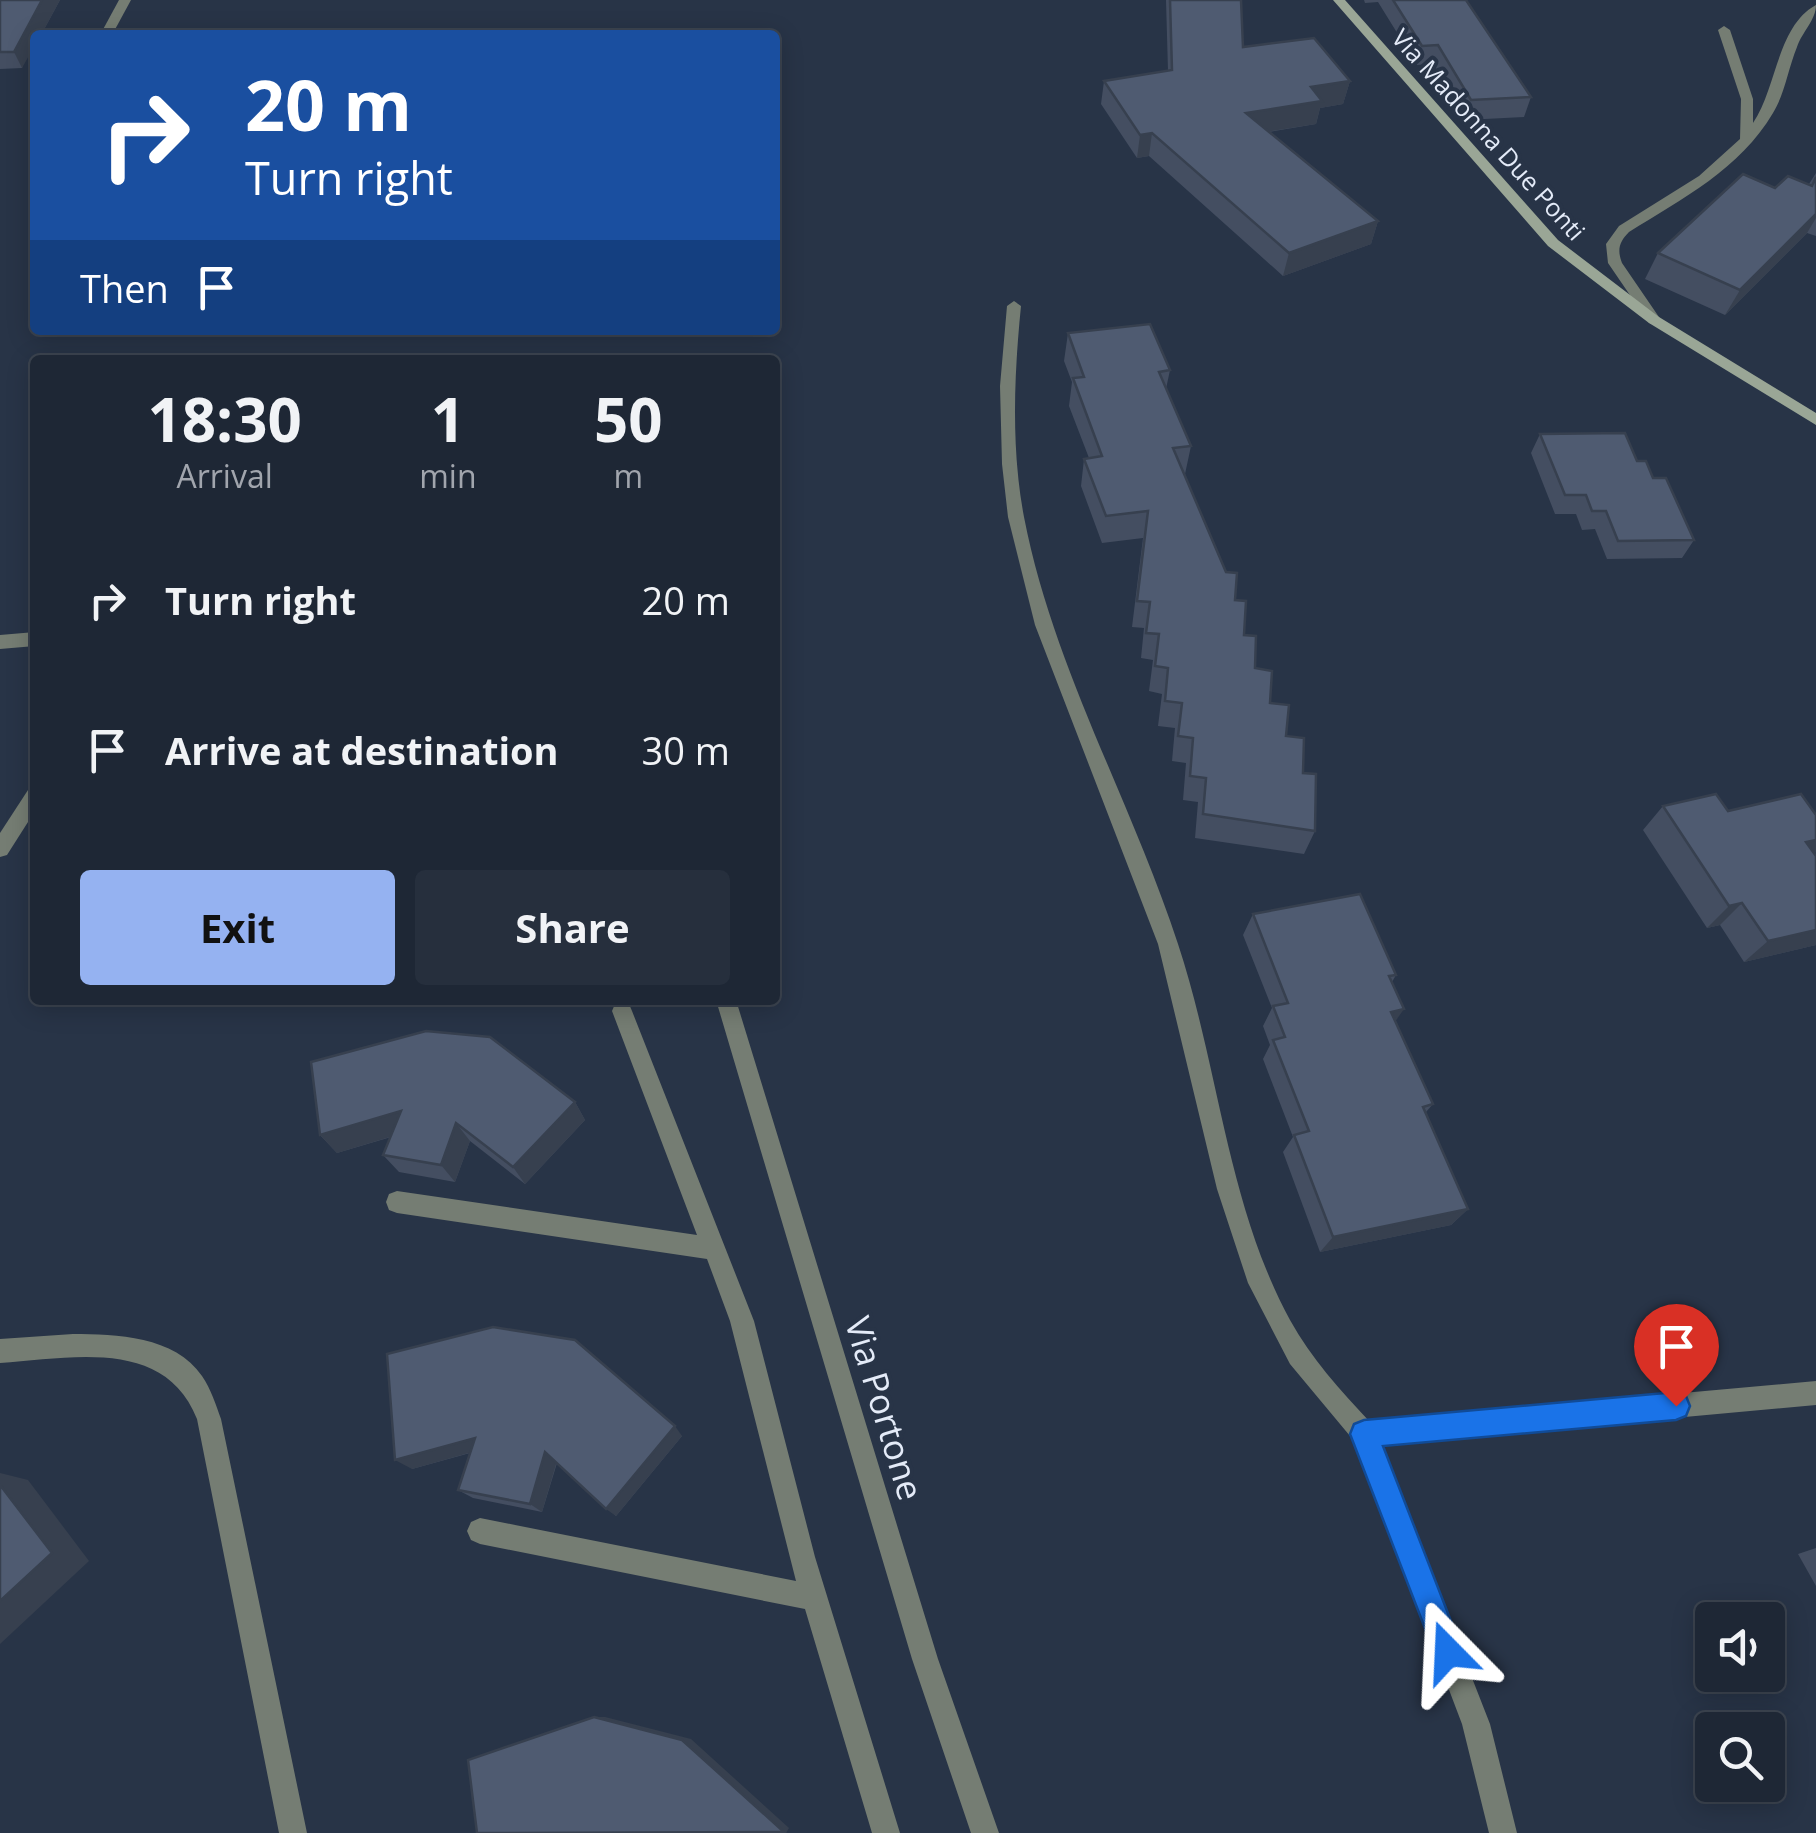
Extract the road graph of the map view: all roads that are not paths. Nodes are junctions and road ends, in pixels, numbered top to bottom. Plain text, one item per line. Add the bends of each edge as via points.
1 (126, 0) edge
2 (1340, 0) edge
3 (1816, 9) edge
4 (109, 30) edge
5 (1724, 30) dead end
6 (1747, 143) junction
7 (1014, 306) dead end
8 (1654, 320) junction
9 (1816, 420) edge
10 (30, 639) edge
11 (0, 642) edge
12 (30, 804) edge
13 (0, 849) edge
14 (728, 1005) edge
15 (622, 1011) dead end
16 (397, 1202) dead end
17 (714, 1249) junction
18 (0, 1350) edge
19 (1816, 1392) edge
20 (1364, 1434) junction
21 (480, 1530) edge
22 (814, 1598) junction
23 (293, 1833) edge
24 (886, 1833) edge
25 (985, 1833) edge
26 (1503, 1833) edge

1 - 4 street
2 - 8 main road, Via Madonna Due Ponti via 1541,231
3 - 6 street via 1794,33 1780,87
5 - 6 street via 1747,98
6 - 8 street via 1613,241 1615,263
7 - 20 street via 1007,434 1026,562 1170,950 1250,1255 1294,1350
8 - 9 main road, Via Madonna Due Ponti
10 - 11 street
12 - 13 street
14 - 25 street, Via Portone via 925,1659
15 - 17 street
16 - 17 street
17 - 22 street via 742,1321
18 - 23 street via 106,1346 148,1352 177,1366 197,1388 209,1419
19 - 20 street
20 - 26 street via 1476,1724
21 - 22 street
22 - 24 street

